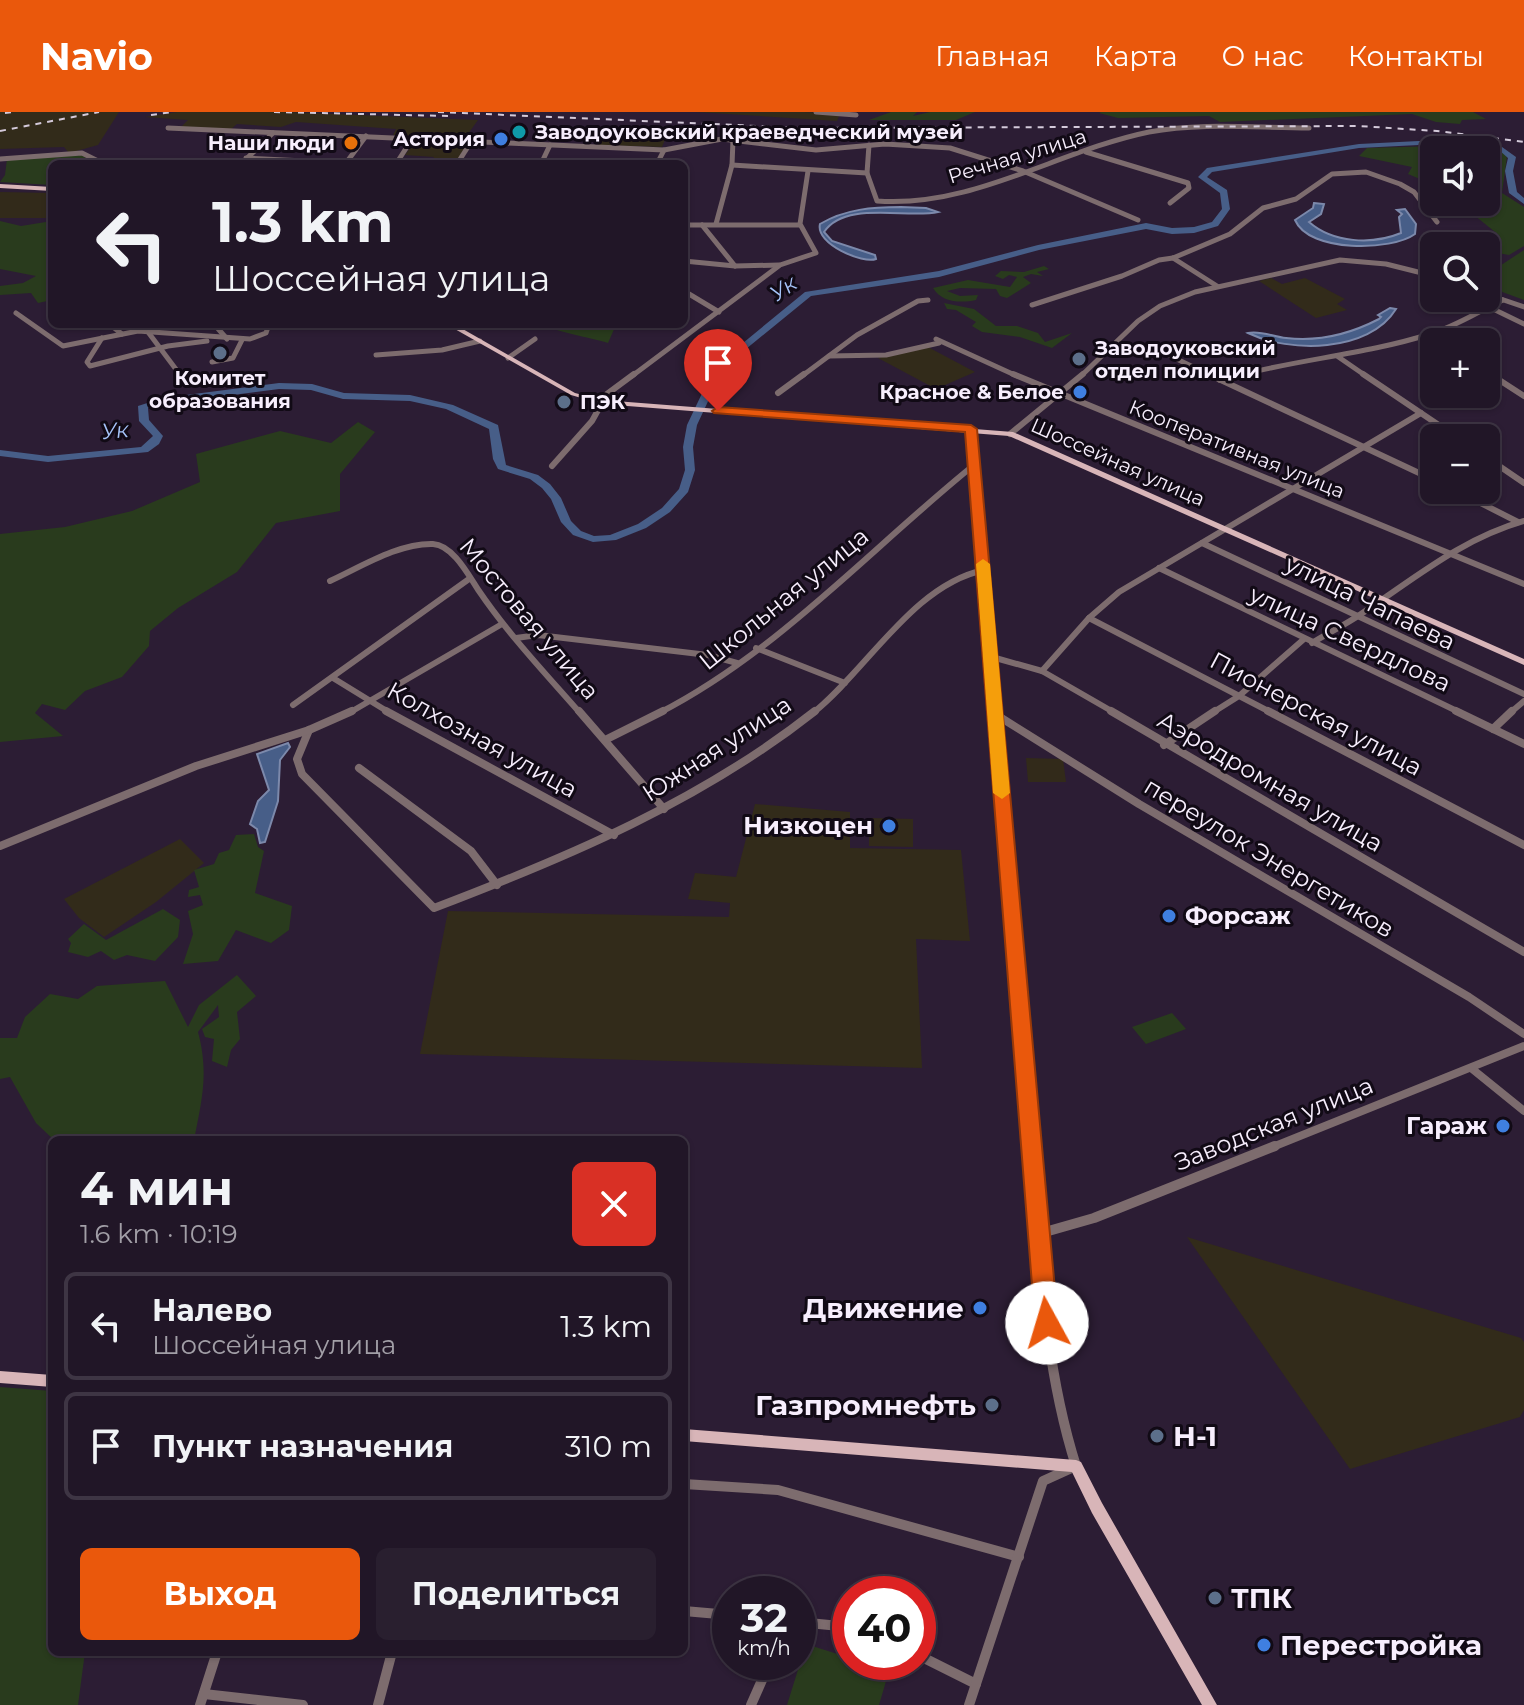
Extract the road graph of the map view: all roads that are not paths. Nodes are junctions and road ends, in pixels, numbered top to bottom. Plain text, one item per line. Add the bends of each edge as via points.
1 (816, 112) edge
2 (856, 115) dead end
3 (168, 128) dead end
4 (1309, 128) dead end
5 (274, 133) junction
6 (366, 136) junction
7 (412, 139) junction
8 (733, 140) junction
9 (471, 142) junction
10 (550, 145) junction
11 (869, 145) junction
12 (664, 150) junction
13 (1086, 152) junction
14 (246, 158) joint
15 (0, 159) edge
16 (96, 160) edge
17 (279, 160) edge
18 (348, 160) edge
19 (399, 160) edge
20 (460, 160) edge
21 (543, 160) edge
22 (659, 160) edge
23 (732, 165) junction
24 (808, 171) junction
25 (1023, 171) junction
26 (867, 173) junction
27 (0, 186) edge
28 (48, 189) edge
29 (1170, 203) dead end
30 (1138, 220) dead end
31 (1437, 222) dead end
32 (716, 224) junction
33 (688, 225) edge
34 (702, 225) junction
35 (799, 225) junction
36 (1173, 258) junction
37 (688, 261) edge
38 (780, 265) junction
39 (735, 266) junction
40 (1420, 272) edge
41 (1217, 286) junction
42 (688, 293) edge
43 (1500, 299) edge
44 (928, 300) dead end
45 (1503, 300) junction
46 (1500, 302) edge
47 (1032, 305) dead end
48 (1524, 307) edge
49 (719, 312) junction
50 (1478, 312) edge
51 (1499, 312) edge
52 (16, 313) dead end
53 (1524, 324) edge
54 (114, 328) edge
55 (217, 328) edge
56 (266, 328) edge
57 (456, 328) edge
58 (1445, 328) edge
59 (148, 332) junction
60 (122, 334) junction
61 (1420, 337) edge
62 (102, 338) junction
63 (227, 339) junction
64 (535, 339) dead end
65 (242, 340) junction
66 (480, 341) junction
67 (1117, 343) junction
68 (159, 349) junction
69 (376, 355) dead end
70 (828, 356) junction
71 (1337, 356) junction
72 (508, 358) junction
73 (212, 362) dead end
74 (182, 377) dead end
75 (1500, 380) edge
76 (1220, 381) junction
77 (778, 393) dead end
78 (1059, 394) junction
79 (1524, 396) edge
80 (602, 402) junction
81 (1421, 413) junction
82 (1437, 424) edge
83 (971, 429) junction
84 (1010, 434) junction
85 (1362, 447) junction
86 (974, 465) junction
87 (552, 466) dead end
88 (1500, 467) edge
89 (1420, 474) edge
90 (1524, 483) edge
91 (1291, 489) junction
92 (1485, 504) edge
93 (1521, 521) edge
94 (1226, 530) junction
95 (1202, 543) junction
96 (1448, 551) junction
97 (1159, 568) junction
98 (984, 570) junction
99 (469, 579) junction
100 (330, 581) dead end
101 (1524, 584) edge
102 (1383, 598) junction
103 (1357, 617) junction
104 (1089, 618) junction
105 (502, 624) junction
106 (516, 638) junction
107 (1308, 641) junction
108 (756, 648) junction
109 (992, 657) junction
110 (1524, 662) edge
111 (737, 663) junction
112 (1042, 671) junction
113 (333, 678) junction
114 (845, 683) junction
115 (1524, 694) edge
116 (1239, 696) junction
117 (1524, 701) edge
118 (371, 703) junction
119 (293, 705) dead end
120 (995, 714) junction
121 (1493, 729) junction
122 (309, 730) junction
123 (605, 740) junction
124 (1524, 744) edge
125 (1164, 745) junction
126 (359, 768) dead end
127 (664, 809) junction
128 (614, 835) junction
129 (1524, 845) edge
130 (0, 846) edge
131 (497, 885) junction
132 (1524, 952) edge
133 (1524, 1034) edge
134 (1524, 1046) edge
135 (1471, 1068) junction
136 (1524, 1111) edge
137 (1038, 1234) junction
138 (0, 1377) edge
139 (48, 1381) edge
140 (688, 1435) edge
141 (1076, 1466) junction
142 (688, 1484) edge
143 (1019, 1557) junction
144 (688, 1611) edge
145 (712, 1613) edge
146 (216, 1656) edge
147 (391, 1656) edge
148 (936, 1664) edge
149 (762, 1680) edge
150 (976, 1684) junction
151 (202, 1700) edge
152 (303, 1705) edge
153 (378, 1705) edge
154 (751, 1705) edge
155 (969, 1705) edge
156 (1210, 1705) edge

1 - 2 street
3 - 5 street
4 - 13 street, Речная улица via 1164,130
5 - 6 street
5 - 14 street
6 - 7 street
6 - 18 street
7 - 9 street
7 - 19 street
8 - 11 street via 816,150
8 - 12 street
8 - 23 street
9 - 10 street
9 - 20 street
10 - 12 street
10 - 21 street
11 - 25 street via 950,148
11 - 26 street
12 - 22 street
13 - 25 street, Речная улица
13 - 29 street via 1188,183 1189,188
14 - 17 street
15 - 16 street via 82,153
23 - 24 street
23 - 32 street
24 - 26 street
24 - 35 street
25 - 26 street, Речная улица via 911,202 877,201
25 - 30 street
27 - 28 main road
31 - 36 street via 1408,188 1366,172 1339,173 1296,199 1263,208 1230,234
32 - 34 street
32 - 35 street
33 - 34 street
34 - 39 street
35 - 38 street via 816,253
36 - 41 street
36 - 47 street
37 - 39 street
38 - 39 street
38 - 49 street
40 - 41 street via 1363,260 1329,261
41 - 67 street via 1160,306
42 - 49 street
43 - 45 street
44 - 70 street via 857,335
45 - 46 street
45 - 48 street
49 - 80 street
50 - 58 street
51 - 53 street
52 - 62 street via 63,346
54 - 60 street
55 - 63 street
56 - 65 street via 262,335
57 - 66 main road, Шоссейная улица
59 - 60 street
59 - 63 street
59 - 68 street
60 - 62 street
61 - 71 street
62 - 68 street via 87,362 90,366
63 - 65 street
63 - 68 street
64 - 72 street
65 - 73 street via 233,358
66 - 69 street
66 - 72 main road, Шоссейная улица
67 - 76 street via 1160,351
67 - 78 street
68 - 74 street
70 - 77 street
70 - 78 street, Кооперативная улица via 886,355 938,341
71 - 76 street via 1287,362
71 - 81 street
72 - 80 main road, Шоссейная улица via 573,394
75 - 79 street
76 - 85 street
78 - 84 street
78 - 91 street, Кооперативная улица
80 - 83 main road, Шоссейная улица
80 - 87 street
81 - 82 street
81 - 85 street
83 - 84 main road, Шоссейная улица
83 - 86 street
84 - 94 main road, Шоссейная улица
85 - 89 street
85 - 91 street
86 - 98 street
86 - 108 street, Школьная улица
88 - 90 street
91 - 94 street
91 - 96 street, Кооперативная улица
92 - 93 street
93 - 96 street
94 - 95 street
94 - 102 main road, Шоссейная улица
95 - 97 street
95 - 103 street, улица Чапаева
96 - 101 street, Кооперативная улица
96 - 102 street
97 - 104 street
97 - 107 street, улица Свердлова
98 - 109 street
98 - 114 street, Южная улица via 970,570 941,587
99 - 100 street, Мостовая улица via 444,547 434,544 400,550
99 - 105 street, Мостовая улица
99 - 113 street
102 - 103 street
102 - 110 main road, Шоссейная улица
103 - 107 street
103 - 115 street, улица Чапаева
104 - 112 street
104 - 116 street, Пионерская улица
105 - 106 street, Мостовая улица
105 - 118 street
106 - 111 street via 538,635
106 - 123 street, Мостовая улица
107 - 116 street
107 - 121 street, улица Свердлова
108 - 111 street, Школьная улица
108 - 114 street
109 - 112 street, Аэродромная улица
109 - 120 street
111 - 123 street, Школьная улица via 679,704
112 - 125 street, Аэродромная улица
113 - 118 street, Колхозная улица
113 - 119 street
114 - 127 street, Южная улица via 776,740
116 - 125 street
116 - 129 street, Пионерская улица
117 - 121 street
118 - 122 street
118 - 128 street, Колхозная улица
120 - 133 street, переулок Энергетиков
120 - 137 street
121 - 124 street, улица Свердлова
122 - 130 street via 164,778
122 - 131 street, Южная улица via 297,759 302,774 434,908
123 - 127 street, Мостовая улица
125 - 132 street, Аэродромная улица
126 - 131 street via 471,851
127 - 128 street, Южная улица
128 - 131 street, Южная улица
134 - 135 street, Заводская улица
135 - 136 street
135 - 137 street, Заводская улица via 1094,1218
137 - 141 street via 1055,1390
138 - 139 main road
140 - 141 main road
141 - 143 street via 1043,1481
141 - 156 main road
142 - 143 street via 778,1490
143 - 150 street
144 - 145 street
146 - 151 street
147 - 153 street
148 - 150 street
149 - 154 street
150 - 155 street
151 - 152 street

